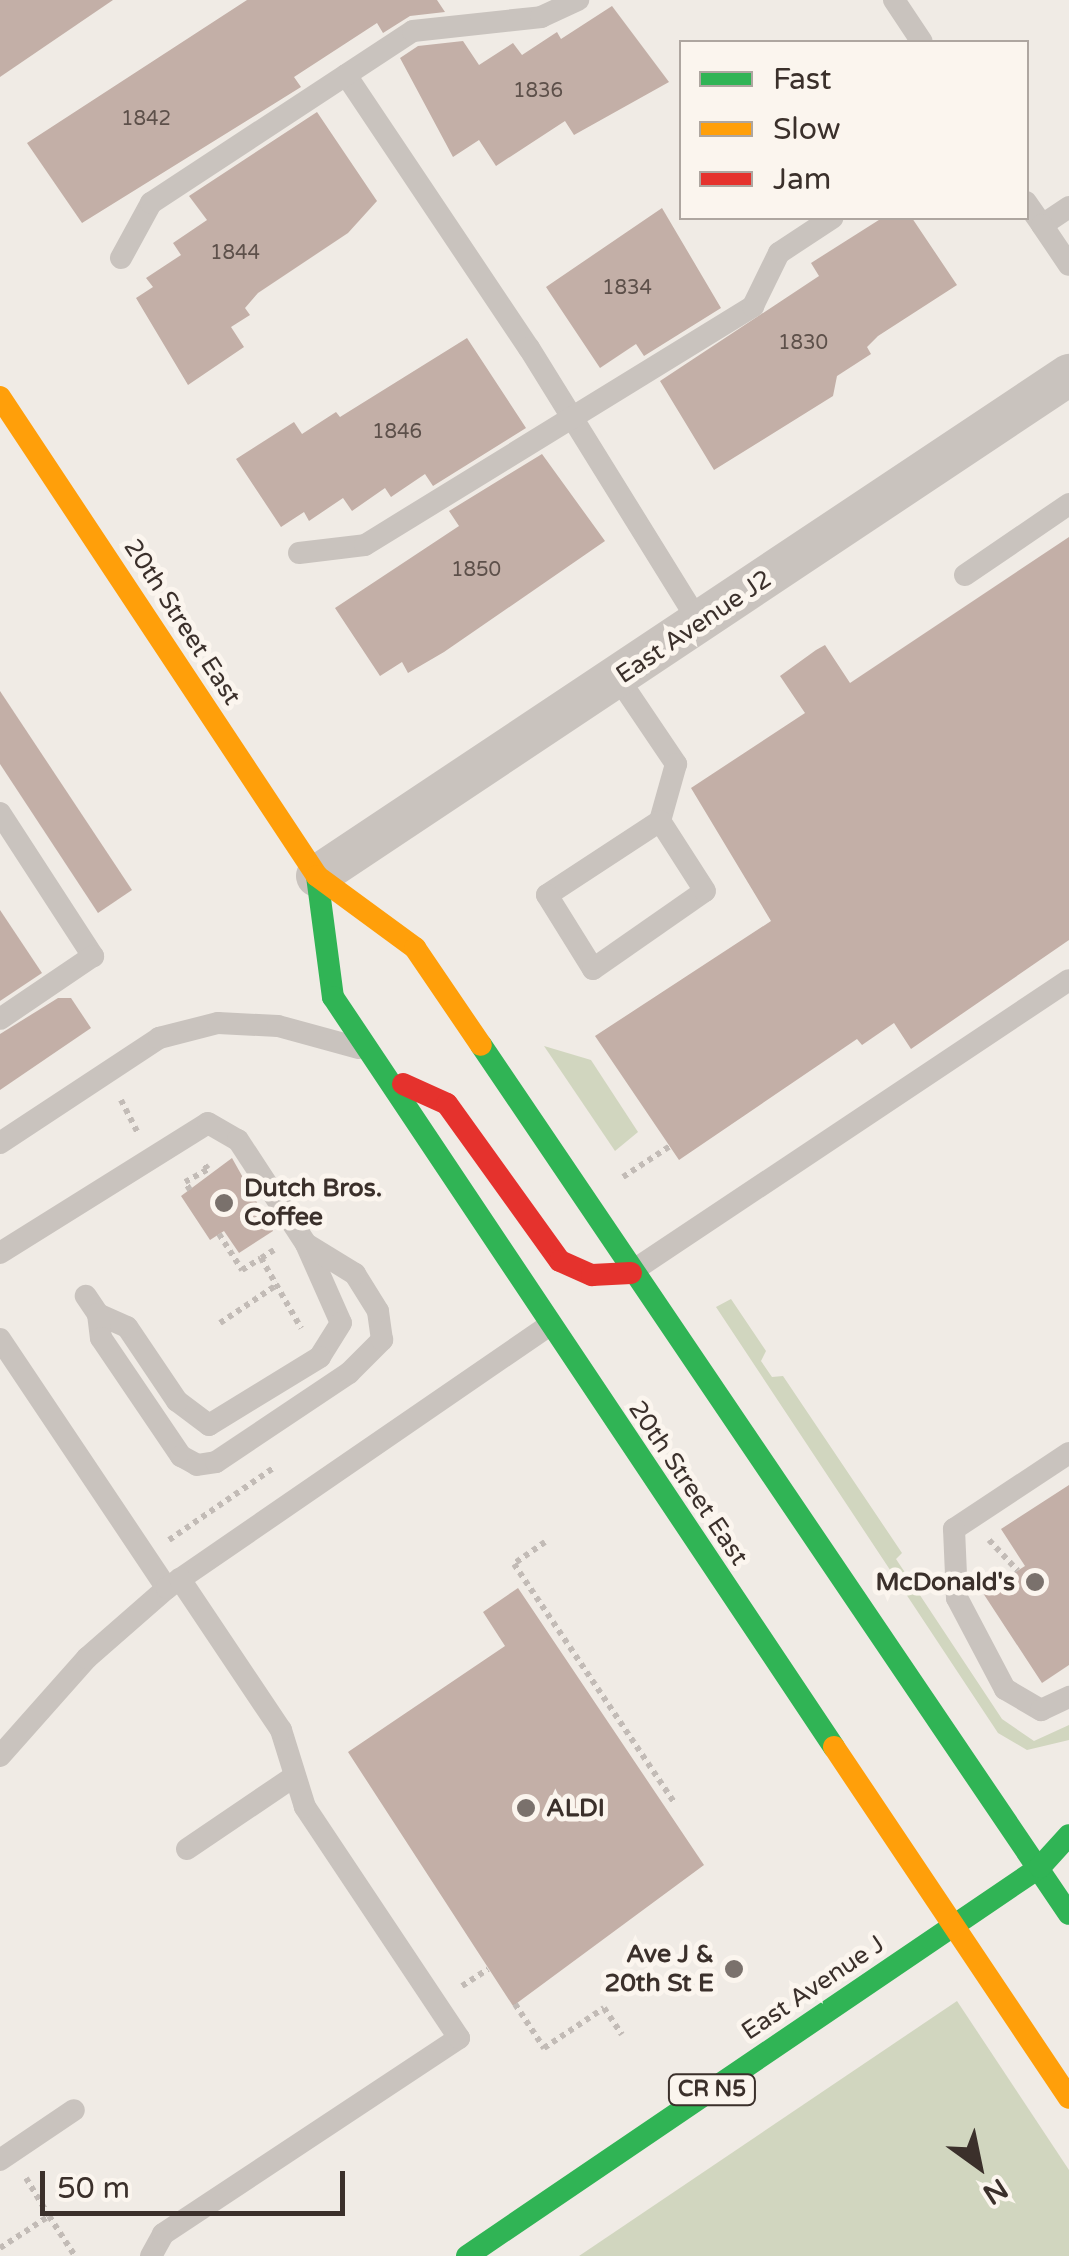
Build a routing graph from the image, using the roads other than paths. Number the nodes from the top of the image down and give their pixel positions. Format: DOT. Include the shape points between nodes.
graph roads {
  1 [pos="578,0"];
  2 [pos="894,0"];
  3 [pos="921,40"];
  4 [pos="346,74"];
  5 [pos="1029,206"];
  6 [pos="1069,208"];
  7 [pos="829,220"];
  8 [pos="1042,226"];
  9 [pos="121,258"];
  10 [pos="1069,265"];
  11 [pos="1069,375"];
  12 [pos="0,397"];
  13 [pos="570,419"];
  14 [pos="1069,504"];
  15 [pos="299,552"];
  16 [pos="965,575"];
  17 [pos="700,624"];
  18 [pos="618,678"];
  19 [pos="0,813"];
  20 [pos="660,822"];
  21 [pos="317,876"];
  22 [pos="1069,980"];
  23 [pos="0,1019"];
  24 [pos="367,1050"];
  25 [pos="388,1081"];
  26 [pos="8,1138"];
  27 [pos="306,1244"];
  28 [pos="0,1253"];
  29 [pos="631,1273"];
  30 [pos="548,1326"];
  31 [pos="0,1340"];
  32 [pos="1069,1454"];
  33 [pos="173,1583"];
  34 [pos="1069,1697"];
  35 [pos="0,1756"];
  36 [pos="295,1776"];
  37 [pos="1069,1835"];
  38 [pos="187,1849"];
  39 [pos="1069,1862"];
  40 [pos="1040,1867"];
  41 [pos="1069,1914"];
  42 [pos="956,1924"];
  43 [pos="1069,2098"];
  44 [pos="74,2110"];
  45 [pos="0,2160"];
  46 [pos="151,2256"];
  47 [pos="468,2256"];
  1 -- 4 [label="lane" via="541,17 413,32"];
  2 -- 3 [label="lane"];
  4 -- 9 [label="lane" via="151,203"];
  4 -- 13 [label="lane"];
  5 -- 8 [label="lane"];
  6 -- 8 [label="lane"];
  7 -- 13 [label="lane" via="780,252 753,306"];
  8 -- 10 [label="lane"];
  11 -- 17 [label="street, East Avenue J2"];
  12 -- 21 [label="main road, 20th Street East"];
  13 -- 15 [label="lane" via="364,546"];
  13 -- 17 [label="lane"];
  14 -- 16 [label="lane"];
  17 -- 18 [label="street, East Avenue J2"];
  18 -- 20 [label="lane" via="676,764"];
  18 -- 21 [label="street, East Avenue J2"];
  19 -- 23 [label="lane" via="93,956"];
  20 -- 20 [label="lane" via="547,895 593,968 705,891"];
  21 -- 24 [label="main road, 20th Street East" via="333,997"];
  21 -- 29 [label="main road, 20th Street East" via="415,948"];
  22 -- 29 [label="lane"];
  24 -- 25 [label="main road, 20th Street East"];
  24 -- 26 [label="lane" via="278,1026 218,1022 159,1038"];
  25 -- 29 [label="main road" via="448,1104 560,1261 592,1275"];
  25 -- 30 [label="main road, 20th Street East"];
  27 -- 27 [label="lane" via="338,1309 336,1340 210,1425 176,1401 127,1327 92,1305 101,1338 181,1456 197,1465 216,1462 348,1374 382,1340 378,1310 355,1274"];
  27 -- 28 [label="lane" via="238,1140 208,1123"];
  29 -- 40 [label="main road, 20th Street East"];
  30 -- 33 [label="lane"];
  30 -- 42 [label="main road, 20th Street East"];
  31 -- 33 [label="lane"];
  32 -- 34 [label="lane" via="954,1529 957,1598 998,1679 1022,1704 1040,1710"];
  33 -- 35 [label="lane" via="88,1658"];
  33 -- 36 [label="lane" via="280,1730"];
  36 -- 38 [label="lane"];
  36 -- 46 [label="lane" via="305,1807 459,2038 162,2234"];
  37 -- 40 [label="main road, East Avenue J / CR N5"];
  39 -- 40 [label="main road, East Avenue J / CR N5"];
  40 -- 41 [label="main road, 20th Street East"];
  40 -- 42 [label="main road, East Avenue J / CR N5"];
  42 -- 43 [label="main road, 20th Street East"];
  42 -- 47 [label="main road, East Avenue J / CR N5"];
  44 -- 45 [label="lane"];
}
